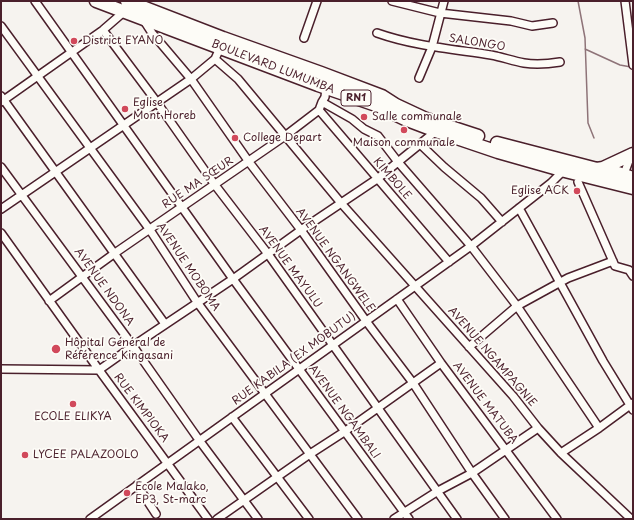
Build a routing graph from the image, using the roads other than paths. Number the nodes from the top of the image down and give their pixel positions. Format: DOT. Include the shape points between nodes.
graph roads {
  1 [pos="35,1"];
  2 [pos="96,1"];
  3 [pos="317,1"];
  4 [pos="392,1"];
  5 [pos="444,1"];
  6 [pos="625,1"];
  7 [pos="128,4"];
  8 [pos="440,13"];
  9 [pos="142,18"];
  10 [pos="554,23"];
  11 [pos="1,26"];
  12 [pos="103,30"];
  13 [pos="377,32"];
  14 [pos="304,38"];
  15 [pos="432,47"];
  16 [pos="220,48"];
  17 [pos="632,50"];
  18 [pos="71,53"];
  19 [pos="214,59"];
  20 [pos="560,62"];
  21 [pos="633,65"];
  22 [pos="321,73"];
  23 [pos="38,76"];
  24 [pos="191,78"];
  25 [pos="419,78"];
  26 [pos="322,87"];
  27 [pos="2,99"];
  28 [pos="156,101"];
  29 [pos="322,102"];
  30 [pos="319,110"];
  31 [pos="122,125"];
  32 [pos="437,127"];
  33 [pos="286,136"];
  34 [pos="420,144"];
  35 [pos="90,148"];
  36 [pos="632,153"];
  37 [pos="249,162"];
  38 [pos="398,162"];
  39 [pos="1,167"];
  40 [pos="603,168"];
  41 [pos="565,171"];
  42 [pos="55,172"];
  43 [pos="377,179"];
  44 [pos="625,179"];
  45 [pos="600,180"];
  46 [pos="578,182"];
  47 [pos="215,185"];
  48 [pos="633,188"];
  49 [pos="21,194"];
  50 [pos="342,203"];
  51 [pos="182,207"];
  52 [pos="519,208"];
  53 [pos="1,209"];
  54 [pos="502,222"];
  55 [pos="150,230"];
  56 [pos="301,230"];
  57 [pos="1,233"];
  58 [pos="472,246"];
  59 [pos="115,253"];
  60 [pos="268,254"];
  61 [pos="448,262"];
  62 [pos="615,265"];
  63 [pos="82,276"];
  64 [pos="633,276"];
  65 [pos="233,278"];
  66 [pos="560,282"];
  67 [pos="416,286"];
  68 [pos="397,299"];
  69 [pos="49,301"];
  70 [pos="197,302"];
  71 [pos="517,306"];
  72 [pos="366,321"];
  73 [pos="165,324"];
  74 [pos="332,345"];
  75 [pos="133,346"];
  76 [pos="470,347"];
  77 [pos="441,363"];
  78 [pos="1,369"];
  79 [pos="300,369"];
  80 [pos="99,370"];
  81 [pos="413,383"];
  82 [pos="265,393"];
  83 [pos="632,406"];
  84 [pos="378,408"];
  85 [pos="232,417"];
  86 [pos="538,428"];
  87 [pos="599,428"];
  88 [pos="344,432"];
  89 [pos="199,440"];
  90 [pos="507,450"];
  91 [pos="561,453"];
  92 [pos="310,454"];
  93 [pos="168,462"];
  94 [pos="472,473"];
  95 [pos="277,477"];
  96 [pos="137,485"];
  97 [pos="438,491"];
  98 [pos="244,500"];
  99 [pos="404,513"];
  100 [pos="156,514"];
  101 [pos="90,519"];
  102 [pos="208,519"];
  103 [pos="217,519"];
  104 [pos="258,519"];
  105 [pos="309,519"];
  106 [pos="358,519"];
  107 [pos="394,519"];
  108 [pos="409,519"];
  109 [pos="457,519"];
  110 [pos="505,519"];
  111 [pos="557,519"];
  112 [pos="631,519"];
  1 -- 18 [label="street, AVENUE NGAMBALI"];
  2 -- 7 [label="highway, BOULEVARD LUMUMBA / RN1"];
  3 -- 14 [label="street"];
  4 -- 8 [label="street"];
  5 -- 8 [label="street"];
  6 -- 17 [label="street"];
  7 -- 9 [label="highway, BOULEVARD LUMUMBA / RN1"];
  7 -- 12 [label="street"];
  7 -- 22 [label="highway, BOULEVARD LUMUMBA / RN1"];
  8 -- 10 [label="street" via="511,21 532,26"];
  8 -- 15 [label="street"];
  9 -- 16 [label="highway, BOULEVARD LUMUMBA / RN1"];
  9 -- 24 [label="street, AVENUE NGANGWELE"];
  11 -- 23 [label="street, AVENUE MOBOMA"];
  12 -- 18 [label="street"];
  12 -- 28 [label="street, AVENUE MAYULU"];
  13 -- 15 [label="street, SALONGO" via="391,38"];
  15 -- 20 [label="street, SALONGO" via="525,63"];
  15 -- 25 [label="street"];
  16 -- 19 [label="street"];
  16 -- 26 [label="highway, BOULEVARD LUMUMBA / RN1"];
  17 -- 21 [label="street"];
  18 -- 23 [label="street"];
  18 -- 31 [label="street, AVENUE NGAMBALI"];
  19 -- 24 [label="street"];
  19 -- 33 [label="street, AVENUE NGAMPAGNIE" via="238,79"];
  22 -- 26 [label="highway"];
  22 -- 32 [label="highway, BOULEVARD LUMUMBA / RN1" via="382,96"];
  23 -- 27 [label="street"];
  23 -- 35 [label="street, AVENUE MOBOMA"];
  24 -- 28 [label="street"];
  24 -- 37 [label="street, AVENUE NGANGWELE"];
  26 -- 29 [label="street" via="325,97"];
  26 -- 32 [label="highway, BOULEVARD LUMUMBA / RN1" via="376,105 407,120"];
  27 -- 42 [label="street"];
  28 -- 31 [label="street"];
  28 -- 47 [label="street, AVENUE MAYULU"];
  29 -- 30 [label="street"];
  29 -- 38 [label="street" via="378,136"];
  30 -- 33 [label="street, RUE MA SŒUR"];
  30 -- 43 [label="street, KIMBOLE"];
  31 -- 35 [label="street"];
  31 -- 51 [label="street, AVENUE NGAMBALI"];
  32 -- 34 [label="street"];
  32 -- 40 [label="highway, BOULEVARD LUMUMBA / RN1" via="597,169"];
  32 -- 41 [label="highway, BOULEVARD LUMUMBA / RN1" via="498,152"];
  33 -- 37 [label="street, RUE MA SŒUR"];
  33 -- 50 [label="street, AVENUE NGAMPAGNIE"];
  34 -- 38 [label="street"];
  34 -- 54 [label="street" via="481,198"];
  35 -- 42 [label="street"];
  35 -- 55 [label="street, AVENUE MOBOMA"];
  36 -- 40 [label="highway"];
  36 -- 44 [label="street"];
  37 -- 47 [label="street, RUE MA SŒUR"];
  37 -- 56 [label="street, AVENUE NGANGWELE"];
  38 -- 43 [label="street"];
  38 -- 58 [label="street"];
  39 -- 49 [label="street, AVENUE NDONA"];
  40 -- 44 [label="highway, BOULEVARD LUMUMBA / RN1"];
  40 -- 45 [label="highway"];
  41 -- 45 [label="highway, BOULEVARD LUMUMBA / RN1"];
  41 -- 52 [label="street, RUE KABILA (EX MOBUTU)"];
  42 -- 49 [label="street"];
  42 -- 59 [label="street"];
  43 -- 50 [label="street"];
  43 -- 61 [label="street, KIMBOLE"];
  44 -- 45 [label="highway, BOULEVARD LUMUMBA / RN1"];
  44 -- 48 [label="highway, BOULEVARD LUMUMBA / RN1"];
  46 -- 62 [label="street"];
  47 -- 51 [label="street, RUE MA SŒUR"];
  47 -- 60 [label="street, AVENUE MAYULU"];
  49 -- 53 [label="street"];
  49 -- 63 [label="street, AVENUE NDONA"];
  50 -- 56 [label="street"];
  50 -- 67 [label="street, AVENUE NGAMPAGNIE"];
  51 -- 55 [label="street, RUE MA SŒUR"];
  51 -- 65 [label="street, AVENUE NGAMBALI"];
  52 -- 54 [label="street, RUE KABILA (EX MOBUTU)"];
  52 -- 66 [label="street"];
  54 -- 58 [label="street, RUE KABILA (EX MOBUTU)"];
  55 -- 59 [label="street, RUE MA SŒUR"];
  55 -- 70 [label="street, AVENUE MOBOMA"];
  56 -- 60 [label="street"];
  56 -- 72 [label="street, AVENUE NGANGWELE"];
  57 -- 69 [label="street, RUE KIMPIOKA"];
  58 -- 61 [label="street, RUE KABILA (EX MOBUTU)"];
  58 -- 71 [label="street"];
  59 -- 63 [label="street, RUE MA SŒUR"];
  59 -- 73 [label="street"];
  60 -- 65 [label="street"];
  60 -- 74 [label="street, AVENUE MAYULU"];
  61 -- 67 [label="street, RUE KABILA (EX MOBUTU)"];
  62 -- 64 [label="street" via="629,270"];
  62 -- 66 [label="street"];
  63 -- 69 [label="street, RUE MA SŒUR"];
  63 -- 75 [label="street, AVENUE NDONA"];
  65 -- 70 [label="street"];
  65 -- 79 [label="street, AVENUE NGAMBALI"];
  66 -- 71 [label="street"];
  66 -- 83 [label="street" via="603,361"];
  67 -- 68 [label="street, RUE KABILA (EX MOBUTU)"];
  67 -- 76 [label="street, AVENUE NGAMPAGNIE"];
  68 -- 72 [label="street, RUE KABILA (EX MOBUTU)"];
  68 -- 77 [label="street, AVENUE MATUBA"];
  69 -- 80 [label="street, RUE KIMPIOKA"];
  70 -- 73 [label="street"];
  70 -- 82 [label="street, AVENUE MOBOMA"];
  71 -- 76 [label="street"];
  71 -- 87 [label="street"];
  72 -- 74 [label="street, RUE KABILA (EX MOBUTU)"];
  72 -- 81 [label="street, AVENUE NGANGWELE"];
  73 -- 75 [label="street"];
  74 -- 79 [label="street, RUE KABILA (EX MOBUTU)"];
  74 -- 84 [label="street, AVENUE MAYULU"];
  75 -- 80 [label="street"];
  75 -- 89 [label="street, AVENUE NDONA"];
  76 -- 86 [label="street, AVENUE NGAMPAGNIE"];
  77 -- 81 [label="street"];
  77 -- 90 [label="street, AVENUE MATUBA"];
  78 -- 80 [label="street"];
  79 -- 82 [label="street, RUE KABILA (EX MOBUTU)"];
  79 -- 88 [label="street, AVENUE NGAMBALI"];
  80 -- 93 [label="street, RUE KIMPIOKA"];
  81 -- 84 [label="street"];
  81 -- 94 [label="street, AVENUE NGANGWELE"];
  82 -- 85 [label="street, RUE KABILA (EX MOBUTU)"];
  82 -- 92 [label="street, AVENUE MOBOMA"];
  83 -- 87 [label="street"];
  84 -- 88 [label="street"];
  84 -- 97 [label="street, AVENUE MAYULU"];
  85 -- 89 [label="street, RUE KABILA (EX MOBUTU)"];
  85 -- 95 [label="street"];
  86 -- 90 [label="street"];
  86 -- 91 [label="street, AVENUE NGAMPAGNIE"];
  87 -- 91 [label="street"];
  88 -- 92 [label="street"];
  88 -- 99 [label="street, AVENUE NGAMBALI"];
  89 -- 93 [label="street, RUE KABILA (EX MOBUTU)"];
  89 -- 98 [label="street, AVENUE NDONA"];
  90 -- 94 [label="street"];
  90 -- 111 [label="street, AVENUE MATUBA"];
  91 -- 112 [label="street, AVENUE NGAMPAGNIE"];
  92 -- 95 [label="street"];
  92 -- 106 [label="street, AVENUE MOBOMA"];
  93 -- 96 [label="street, RUE KABILA (EX MOBUTU)"];
  93 -- 102 [label="street, RUE KIMPIOKA"];
  94 -- 97 [label="street"];
  94 -- 110 [label="street, AVENUE NGANGWELE"];
  95 -- 98 [label="street"];
  95 -- 105 [label="street"];
  96 -- 100 [label="street"];
  96 -- 101 [label="street, RUE KABILA (EX MOBUTU)"];
  97 -- 99 [label="street"];
  97 -- 109 [label="street, AVENUE MAYULU"];
  98 -- 103 [label="street"];
  98 -- 104 [label="street, AVENUE NDONA"];
  99 -- 107 [label="street"];
  99 -- 108 [label="street, AVENUE NGAMBALI"];
}
